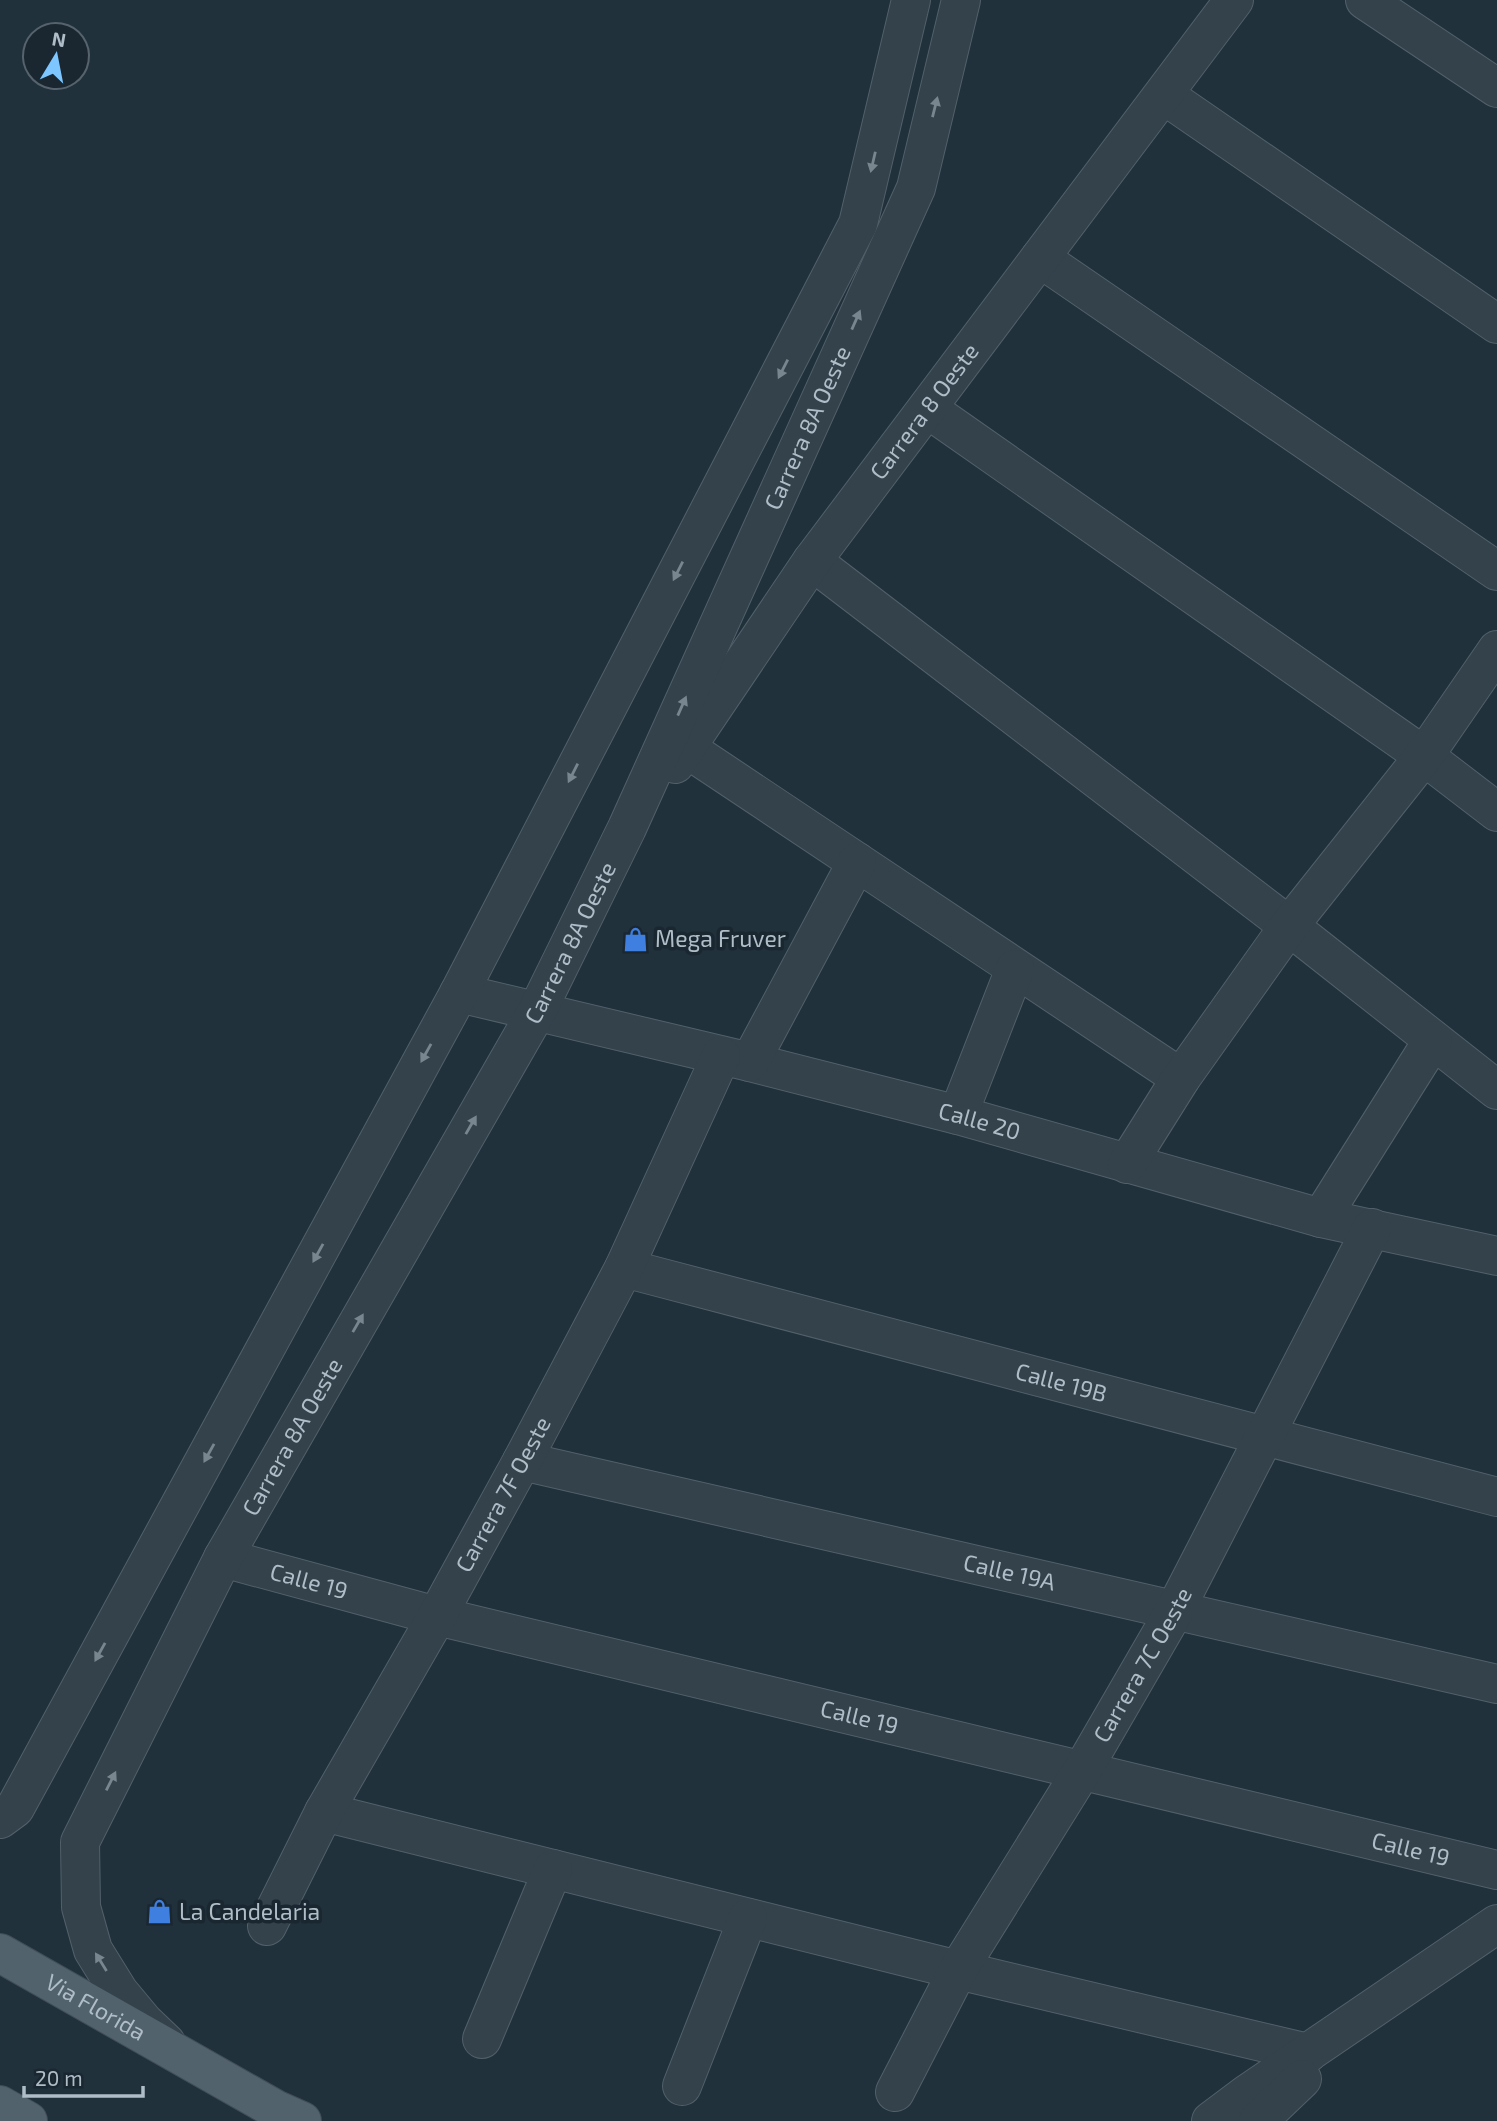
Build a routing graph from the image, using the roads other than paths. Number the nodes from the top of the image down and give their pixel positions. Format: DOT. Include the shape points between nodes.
graph roads {
  1 [pos="911,0"];
  2 [pos="961,0"];
  3 [pos="1234,0"];
  4 [pos="1365,0"];
  5 [pos="1497,88"];
  6 [pos="1164,96"];
  7 [pos="1040,258"];
  8 [pos="1497,324"];
  9 [pos="928,409"];
  10 [pos="812,561"];
  11 [pos="1497,571"];
  12 [pos="1497,650"];
  13 [pos="686,748"];
  14 [pos="1424,756"];
  15 [pos="1497,812"];
  16 [pos="626,828"];
  17 [pos="857,862"];
  18 [pos="1289,926"];
  19 [pos="1015,969"];
  20 [pos="459,993"];
  21 [pos="537,1011"];
  22 [pos="1433,1040"];
  23 [pos="735,1059"];
  24 [pos="1181,1078"];
  25 [pos="1497,1090"];
  26 [pos="958,1115"];
  27 [pos="1127,1164"];
  28 [pos="1321,1218"];
  29 [pos="1372,1228"];
  30 [pos="1497,1256"];
  31 [pos="624,1268"];
  32 [pos="1265,1436"];
  33 [pos="522,1461"];
  34 [pos="1497,1497"];
  35 [pos="223,1558"];
  36 [pos="1175,1610"];
  37 [pos="437,1616"];
  38 [pos="1497,1684"];
  39 [pos="1083,1769"];
  40 [pos="324,1812"];
  41 [pos="8,1814"];
  42 [pos="553,1869"];
  43 [pos="1497,1870"];
  44 [pos="748,1918"];
  45 [pos="1497,1924"];
  46 [pos="267,1926"];
  47 [pos="0,1953"];
  48 [pos="958,1970"];
  49 [pos="1390,1996"];
  50 [pos="482,2039"];
  51 [pos="175,2052"];
  52 [pos="1308,2053"];
  53 [pos="682,2086"];
  54 [pos="895,2092"];
  55 [pos="0,2105"];
  56 [pos="28,2121"];
  57 [pos="302,2121"];
  58 [pos="1211,2121"];
  59 [pos="1258,2121"];
  1 -- 20 [label="street, Carrera 8A Oeste, one-way" via="858,224"];
  16 -- 2 [label="street, Carrera 8A Oeste, one-way" via="916,188"];
  3 -- 6 [label="street, Carrera 8 Oeste"];
  4 -- 5 [label="street"];
  6 -- 7 [label="street, Carrera 8 Oeste"];
  6 -- 8 [label="street"];
  7 -- 9 [label="street, Carrera 8 Oeste"];
  7 -- 11 [label="street"];
  9 -- 10 [label="street, Carrera 8 Oeste"];
  9 -- 14 [label="street"];
  10 -- 13 [label="street, Carrera 8 Oeste"];
  10 -- 18 [label="street"];
  12 -- 14 [label="street"];
  13 -- 16 [label="street, Carrera 8 Oeste"];
  13 -- 17 [label="street"];
  14 -- 15 [label="street"];
  14 -- 18 [label="street"];
  16 -- 21 [label="street, Carrera 8A Oeste"];
  17 -- 19 [label="street"];
  17 -- 23 [label="street, Carrera 7F Oeste"];
  18 -- 22 [label="street"];
  18 -- 24 [label="street"];
  19 -- 24 [label="street"];
  19 -- 26 [label="street"];
  20 -- 21 [label="street, Calle 20"];
  20 -- 41 [label="street, Carrera 8A Oeste, one-way"];
  21 -- 23 [label="street, Calle 20"];
  35 -- 21 [label="street, Carrera 8A Oeste, one-way"];
  22 -- 25 [label="street"];
  22 -- 28 [label="street"];
  23 -- 26 [label="street, Calle 20"];
  23 -- 31 [label="street, Carrera 7F Oeste"];
  24 -- 27 [label="street"];
  26 -- 27 [label="street, Calle 20"];
  27 -- 28 [label="street, Calle 20"];
  28 -- 29 [label="street, Calle 20"];
  29 -- 30 [label="street, Calle 20"];
  29 -- 32 [label="street, Carrera 7C Oeste"];
  31 -- 32 [label="street, Calle 19B"];
  31 -- 33 [label="street, Carrera 7F Oeste"];
  32 -- 34 [label="street, Calle 19B"];
  32 -- 36 [label="street, Carrera 7C Oeste"];
  33 -- 36 [label="street, Calle 19A"];
  33 -- 37 [label="street, Carrera 7F Oeste"];
  35 -- 37 [label="street, Calle 19"];
  51 -- 35 [label="street, Carrera 8A Oeste, one-way" via="119,1992 93,1950 81,1907 80,1842"];
  36 -- 38 [label="street, Calle 19A"];
  36 -- 39 [label="street, Carrera 7C Oeste"];
  37 -- 39 [label="street, Calle 19"];
  37 -- 40 [label="street, Carrera 7F Oeste"];
  39 -- 43 [label="street, Calle 19"];
  39 -- 48 [label="street, Carrera 7C Oeste"];
  40 -- 42 [label="street"];
  40 -- 46 [label="street, Carrera 7F Oeste"];
  42 -- 44 [label="street"];
  42 -- 50 [label="street"];
  44 -- 48 [label="street"];
  44 -- 53 [label="street"];
  45 -- 49 [label="street"];
  47 -- 51 [label="main road, Via Florida"];
  48 -- 52 [label="street"];
  48 -- 54 [label="street, Carrera 7C Oeste"];
  49 -- 52 [label="street"];
  49 -- 59 [label="street"];
  51 -- 57 [label="main road, Via Florida"];
  52 -- 58 [label="street"];
  55 -- 56 [label="main road"];
}
